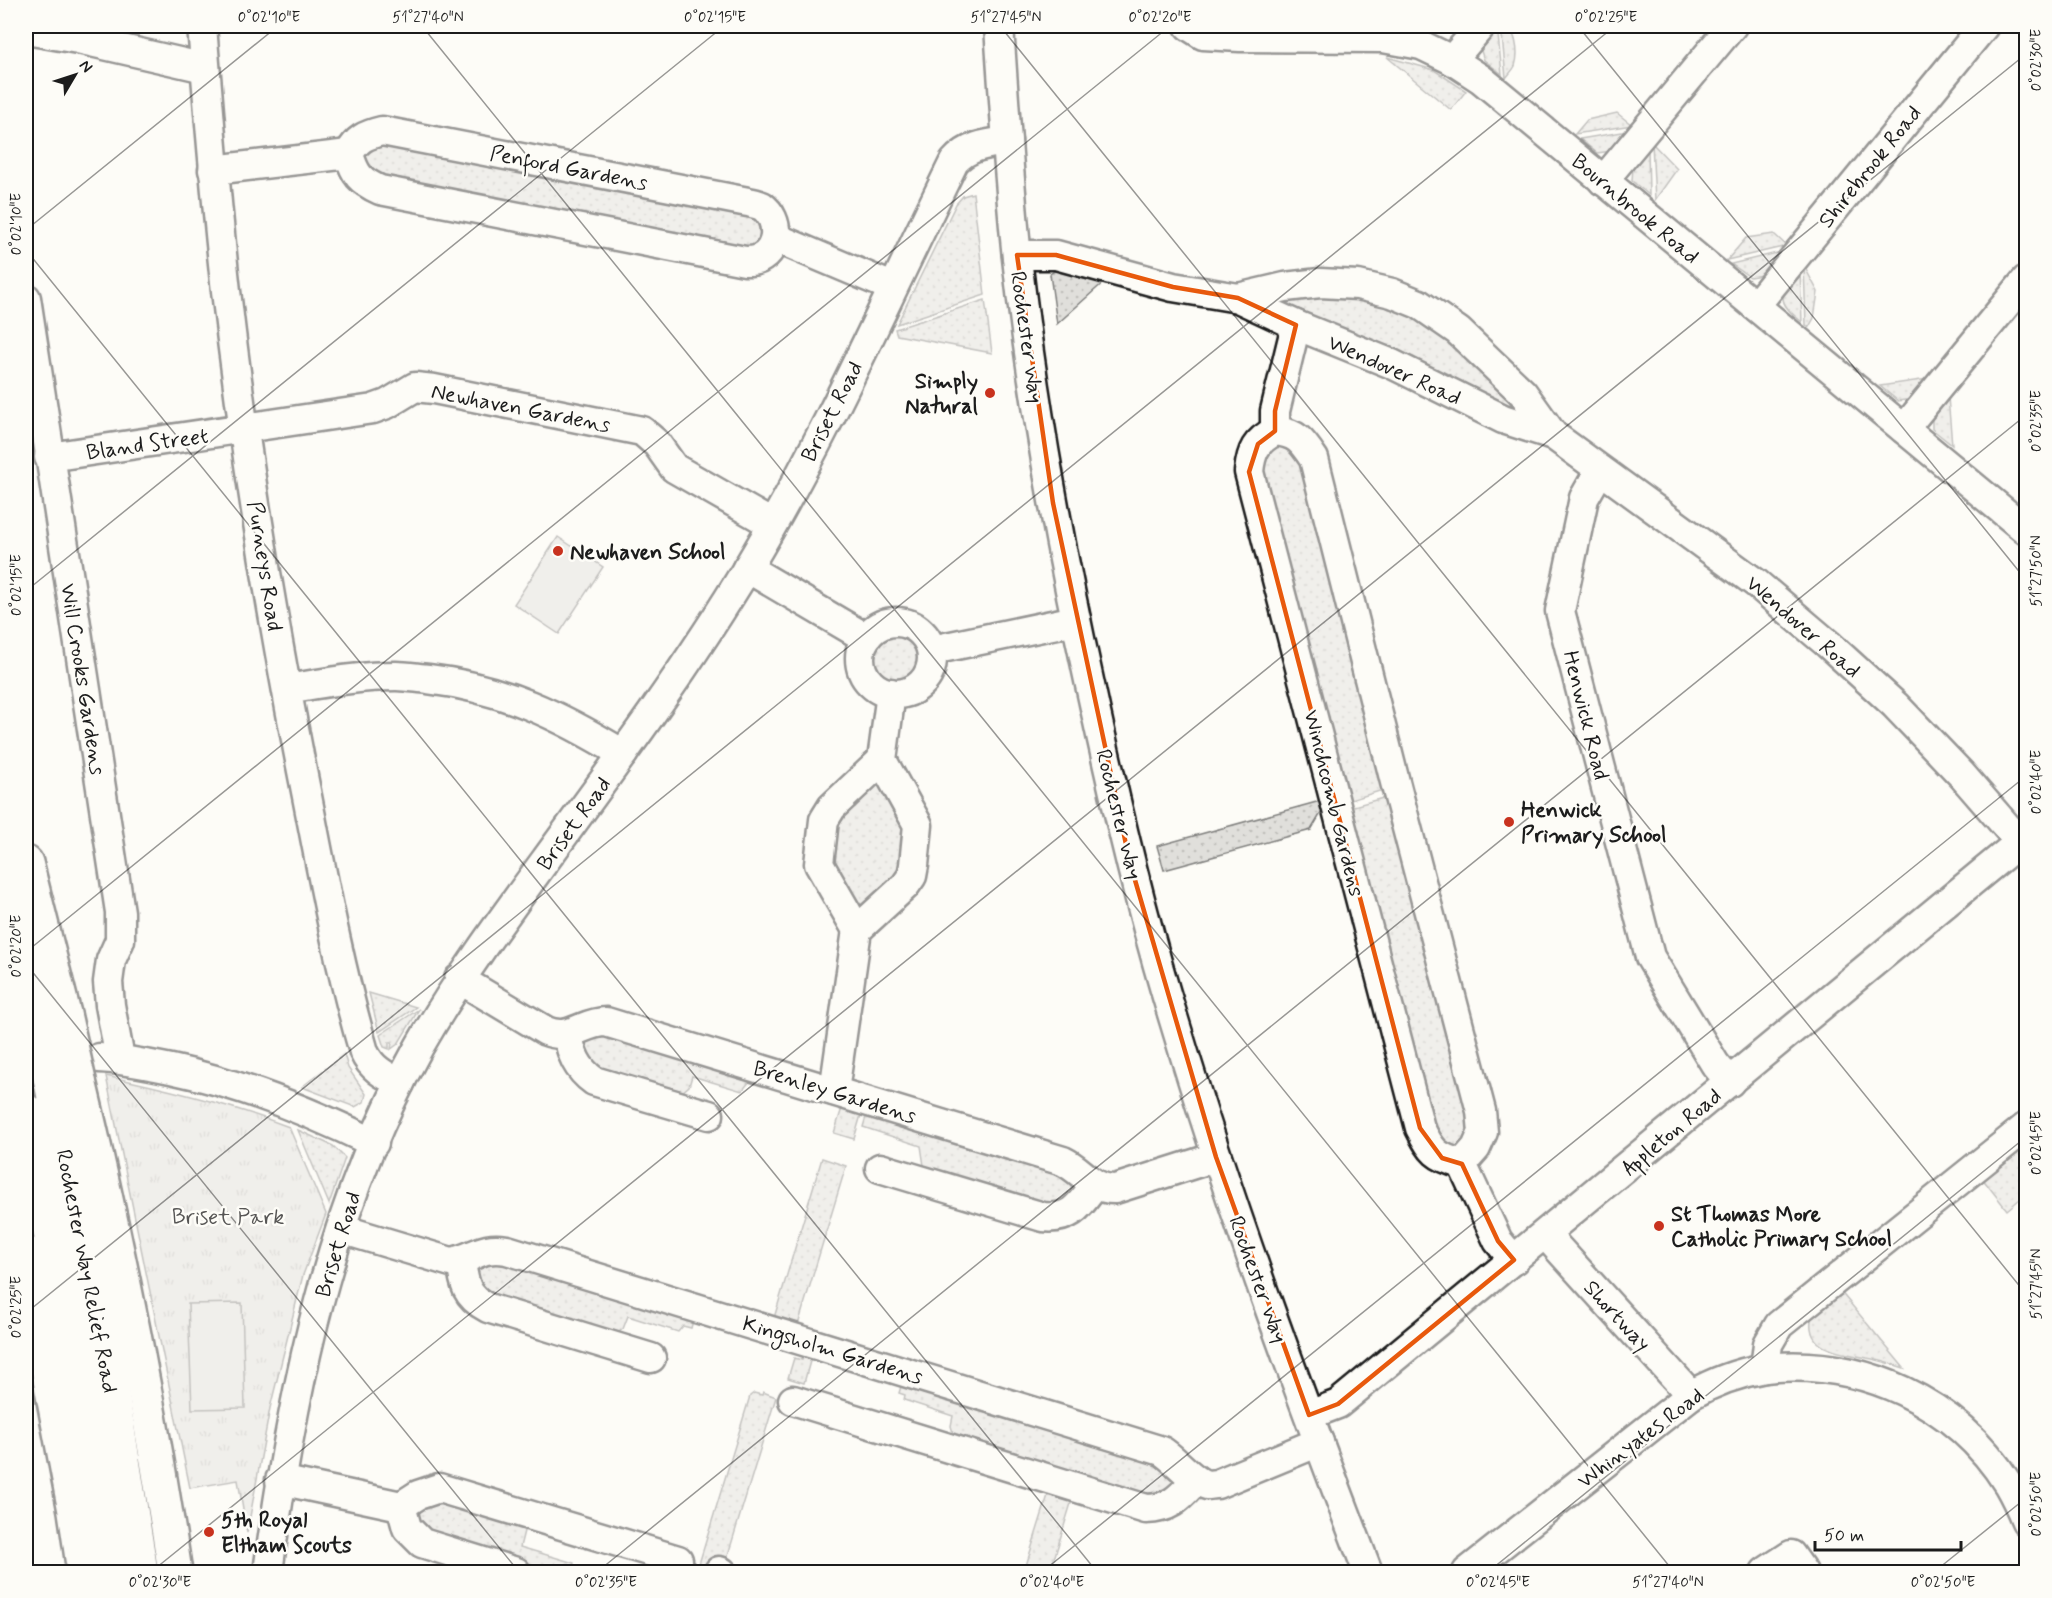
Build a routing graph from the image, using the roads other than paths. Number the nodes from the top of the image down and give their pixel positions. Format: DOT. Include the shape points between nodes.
graph roads {
  1 [pos="202,26"];
  2 [pos="999,26"];
  3 [pos="1189,26"];
  4 [pos="1480,26"];
  5 [pos="1732,26"];
  6 [pos="1984,26"];
  7 [pos="26,30"];
  8 [pos="1452,60"];
  9 [pos="205,68"];
  10 [pos="1006,141"];
  11 [pos="349,154"];
  12 [pos="213,170"];
  13 [pos="1603,181"];
  14 [pos="776,238"];
  15 [pos="1017,255"];
  16 [pos="2026,280"];
  17 [pos="892,287"];
  18 [pos="26,298"];
  19 [pos="1238,298"];
  20 [pos="1755,306"];
  21 [pos="1296,326"];
  22 [pos="244,429"];
  23 [pos="1904,429"];
  24 [pos="1275,431"];
  25 [pos="1553,435"];
  26 [pos="49,458"];
  27 [pos="1600,470"];
  28 [pos="772,524"];
  29 [pos="2026,530"];
  30 [pos="747,568"];
  31 [pos="1076,620"];
  32 [pos="866,638"];
  33 [pos="932,650"];
  34 [pos="286,689"];
  35 [pos="891,693"];
  36 [pos="622,754"];
  37 [pos="882,760"];
  38 [pos="2025,843"];
  39 [pos="26,863"];
  40 [pos="857,930"];
  41 [pos="26,971"];
  42 [pos="459,979"];
  43 [pos="49,1014"];
  44 [pos="568,1034"];
  45 [pos="87,1070"];
  46 [pos="1730,1082"];
  47 [pos="400,1083"];
  48 [pos="834,1091"];
  49 [pos="26,1111"];
  50 [pos="709,1115"];
  51 [pos="2026,1127"];
  52 [pos="374,1143"];
  53 [pos="1216,1156"];
  54 [pos="1462,1164"];
  55 [pos="880,1168"];
  56 [pos="1095,1185"];
  57 [pos="341,1229"];
  58 [pos="1545,1234"];
  59 [pos="26,1253"];
  60 [pos="1514,1260"];
  61 [pos="461,1261"];
  62 [pos="651,1358"];
  63 [pos="1765,1368"];
  64 [pos="1691,1395"];
  65 [pos="793,1400"];
  66 [pos="1309,1415"];
  67 [pos="1319,1442"];
  68 [pos="280,1480"];
  69 [pos="1196,1480"];
  70 [pos="401,1506"];
  71 [pos="2026,1521"];
  72 [pos="120,1532"];
  73 [pos="678,1560"];
  74 [pos="84,1572"];
  75 [pos="111,1572"];
  76 [pos="141,1572"];
  77 [pos="175,1572"];
  78 [pos="268,1572"];
  79 [pos="516,1572"];
  80 [pos="1368,1572"];
  81 [pos="1467,1572"];
  82 [pos="1765,1572"];
  83 [pos="1803,1572"];
  1 -- 9 [label="street, Purneys Road"];
  2 -- 10 [label="street, Rochester Way"];
  3 -- 8 [label="street, Bournbrook Road" via="1203,35 1383,38 1421,45"];
  4 -- 8 [label="street"];
  5 -- 13 [label="street"];
  6 -- 20 [label="street, Shirebrook Road"];
  7 -- 9 [label="street"];
  8 -- 13 [label="street, Bournbrook Road"];
  9 -- 12 [label="street, Purneys Road"];
  10 -- 15 [label="street, Rochester Way"];
  10 -- 17 [label="street, Briset Road" via="971,148 954,162"];
  11 -- 12 [label="street"];
  11 -- 14 [label="street" via="354,170 365,183 380,189 582,231 745,261 759,259"];
  11 -- 14 [label="street, Penford Gardens" via="366,134 382,131 737,200 761,206 773,219"];
  12 -- 22 [label="street, Purneys Road"];
  13 -- 20 [label="street, Bournbrook Road"];
  14 -- 17 [label="street"];
  15 -- 19 [label="street, Wendover Road" via="1056,255 1173,286"];
  15 -- 31 [label="street, Rochester Way" via="1038,411"];
  16 -- 23 [label="street"];
  17 -- 28 [label="street, Briset Road"];
  18 -- 26 [label="street, Will Crooks Gardens"];
  19 -- 21 [label="street, Wendover Road"];
  19 -- 25 [label="street, Wendover Road" via="1320,283 1358,285 1419,304 1458,331 1523,393"];
  20 -- 23 [label="street, Bournbrook Road"];
  21 -- 24 [label="street" via="1275,411"];
  21 -- 25 [label="street, Wendover Road" via="1392,364 1503,419"];
  22 -- 26 [label="street, Bland Street"];
  22 -- 28 [label="street, Newhaven Gardens" via="373,409 415,387 434,389 642,431 674,468"];
  22 -- 34 [label="street, Purneys Road"];
  23 -- 29 [label="street, Bournbrook Road"];
  24 -- 54 [label="street" via="1289,432 1302,441 1314,459 1468,1058 1483,1132"];
  24 -- 54 [label="street, Winchcomb Gardens" via="1264,437 1251,455 1249,472 1420,1128 1428,1145 1442,1158"];
  25 -- 27 [label="street, Wendover Road"];
  26 -- 45 [label="street, Will Crooks Gardens" via="120,912 120,940 111,960 108,982 110,1005"];
  27 -- 38 [label="street, Wendover Road" via="1747,576 1828,644 1903,714"];
  27 -- 46 [label="street, Henwick Road" via="1584,498 1560,611 1650,957"];
  28 -- 30 [label="street, Briset Road"];
  30 -- 32 [label="street"];
  30 -- 36 [label="street, Briset Road"];
  31 -- 33 [label="street"];
  31 -- 53 [label="street, Rochester Way" via="1130,863"];
  32 -- 33 [label="street" via="884,624 902,622 919,629"];
  32 -- 35 [label="street" via="861,649 864,673 880,690"];
  33 -- 35 [label="street" via="929,672 923,682 903,693"];
  34 -- 36 [label="street" via="397,676 452,682 498,693 539,709"];
  34 -- 47 [label="street, Purneys Road" via="332,920 364,1052 375,1069"];
  35 -- 37 [label="street"];
  36 -- 42 [label="street, Briset Road"];
  37 -- 40 [label="street" via="918,825 914,865 905,886"];
  37 -- 40 [label="street" via="827,813 823,832 819,864"];
  38 -- 46 [label="street, Appleton Road"];
  39 -- 43 [label="highway"];
  40 -- 48 [label="street"];
  41 -- 43 [label="highway"];
  42 -- 44 [label="street" via="546,1031"];
  42 -- 47 [label="street, Briset Road"];
  43 -- 45 [label="highway, bridge"];
  44 -- 48 [label="street, Brenley Gardens" via="596,1022 606,1022"];
  44 -- 50 [label="street" via="574,1060 594,1081"];
  45 -- 52 [label="street" via="190,1073 291,1105"];
  45 -- 72 [label="highway, Rochester Way Relief Road"];
  45 -- 77 [label="highway"];
  46 -- 58 [label="street, Appleton Road"];
  47 -- 52 [label="street, Briset Road"];
  48 -- 56 [label="street, Brenley Gardens" via="1063,1161"];
  49 -- 72 [label="highway, Rochester Way Relief Road" via="77,1368"];
  51 -- 63 [label="street" via="1779,1325 1768,1344"];
  52 -- 57 [label="street, Briset Road" via="353,1188"];
  53 -- 56 [label="street" via="1115,1189"];
  53 -- 66 [label="street, Rochester Way"];
  54 -- 60 [label="street" via="1498,1240"];
  55 -- 56 [label="street" via="1043,1217 1069,1214"];
  57 -- 61 [label="street" via="439,1260"];
  57 -- 68 [label="street, Briset Road" via="314,1320"];
  58 -- 60 [label="street, Appleton Road"];
  58 -- 64 [label="street, Shortway"];
  59 -- 74 [label="highway"];
  60 -- 66 [label="street, Appleton Road" via="1338,1404"];
  61 -- 62 [label="street" via="467,1291 476,1302"];
  61 -- 69 [label="street, Kingsholm Gardens" via="494,1248 518,1254 1162,1450"];
  63 -- 64 [label="street, Whinyates Road" via="1713,1382"];
  63 -- 71 [label="street, Whinyates Road" via="1804,1366 1834,1370 1881,1380 1921,1399 1957,1426 1989,1459 2009,1485"];
  64 -- 81 [label="street, Whinyates Road"];
  65 -- 69 [label="street" via="1146,1509 1163,1508 1177,1500"];
  66 -- 67 [label="street, Rochester Way"];
  67 -- 69 [label="street" via="1217,1484 1206,1485"];
  67 -- 80 [label="street, Rochester Way"];
  68 -- 70 [label="street"];
  68 -- 78 [label="street, Briset Road"];
  70 -- 73 [label="street" via="440,1488"];
  70 -- 79 [label="street" via="407,1528 422,1543"];
  72 -- 75 [label="highway, Rochester Way Relief Road"];
  72 -- 76 [label="highway, Rochester Way Relief Road"];
  82 -- 83 [label="street" via="1791,1555"];
}
